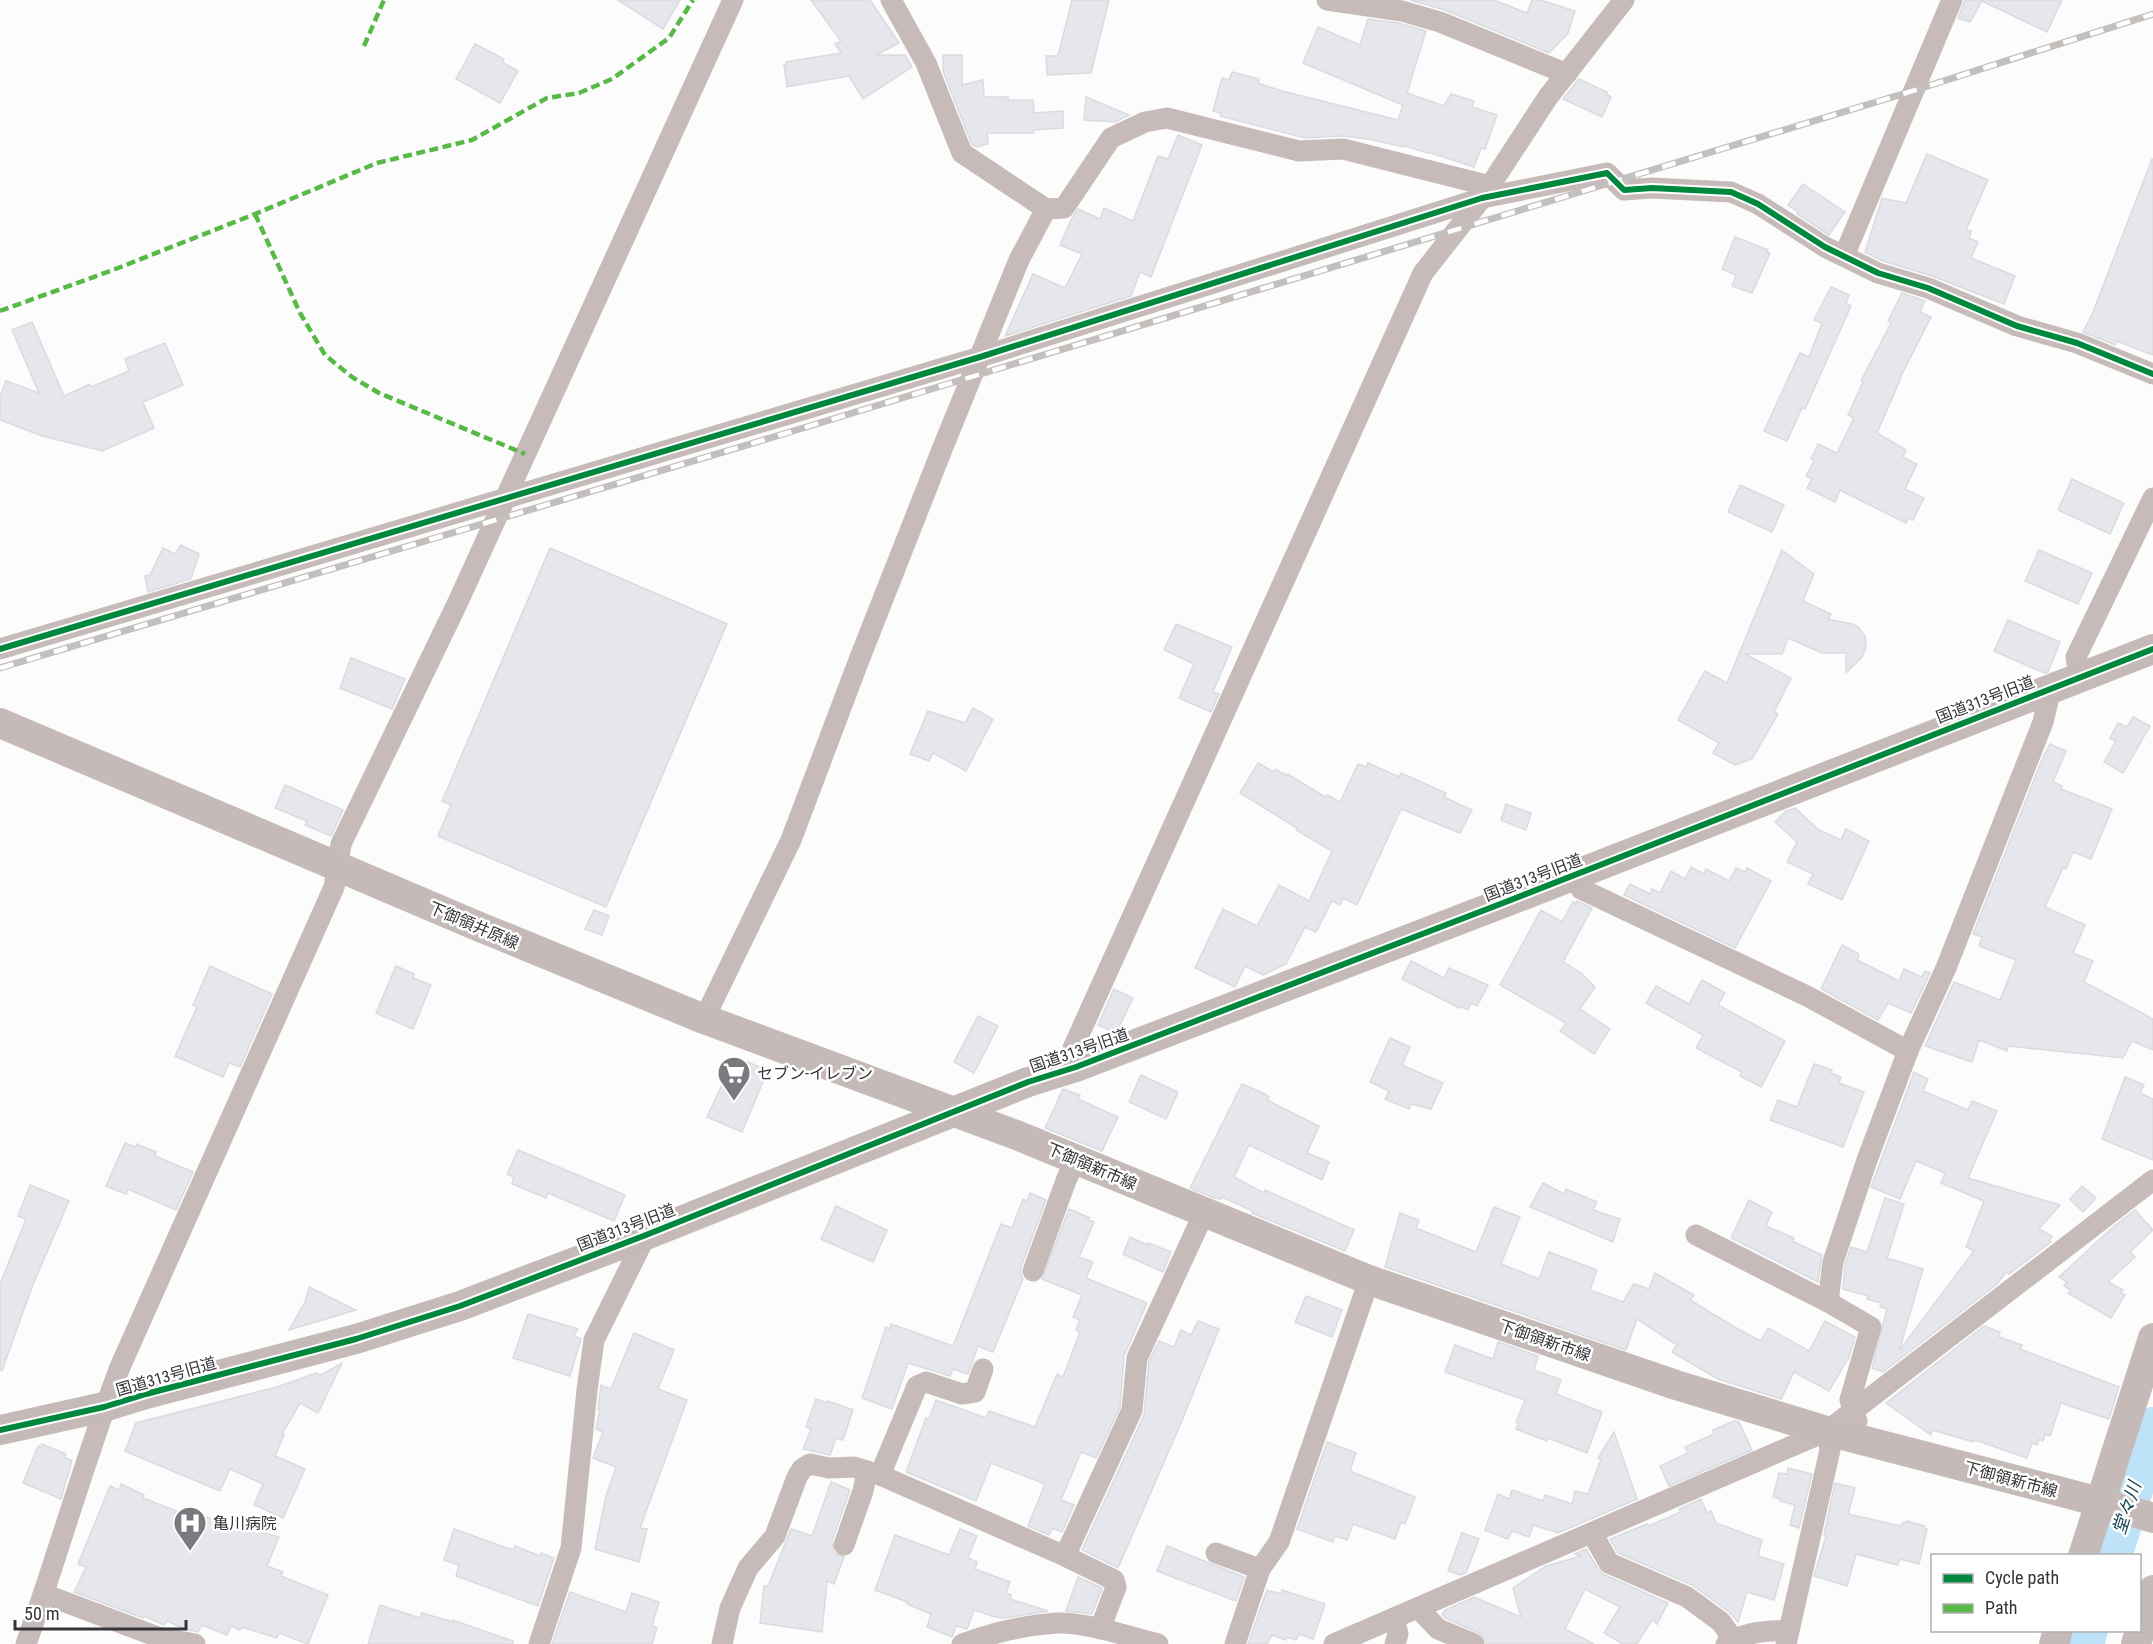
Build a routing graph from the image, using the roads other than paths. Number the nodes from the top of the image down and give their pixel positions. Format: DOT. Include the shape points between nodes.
graph roads {
  1 [pos="733,0"];
  2 [pos="891,0"];
  3 [pos="1327,0"];
  4 [pos="1624,0"];
  5 [pos="1952,0"];
  6 [pos="1567,74"];
  7 [pos="1486,192"];
  8 [pos="1046,209"];
  9 [pos="1844,256"];
  10 [pos="980,357"];
  11 [pos="2153,374"];
  12 [pos="506,496"];
  13 [pos="2153,498"];
  14 [pos="0,649"];
  15 [pos="2153,649"];
  16 [pos="2079,677"];
  17 [pos="2051,688"];
  18 [pos="0,723"];
  19 [pos="337,867"];
  20 [pos="1574,875"];
  21 [pos="704,1019"];
  22 [pos="1908,1051"];
  23 [pos="1076,1067"];
  24 [pos="955,1111"];
  25 [pos="1076,1160"];
  26 [pos="2153,1180"];
  27 [pos="1204,1213"];
  28 [pos="646,1235"];
  29 [pos="1696,1236"];
  30 [pos="1033,1271"];
  31 [pos="1369,1280"];
  32 [pos="1828,1302"];
  33 [pos="2153,1338"];
  34 [pos="983,1369"];
  35 [pos="104,1407"];
  36 [pos="1853,1411"];
  37 [pos="0,1430"];
  38 [pos="1827,1431"];
  39 [pos="1863,1440"];
  40 [pos="873,1473"];
  41 [pos="2126,1510"];
  42 [pos="1592,1533"];
  43 [pos="844,1545"];
  44 [pos="1216,1553"];
  45 [pos="2085,1554"];
  46 [pos="1065,1556"];
  47 [pos="1260,1569"];
  48 [pos="2153,1590"];
  49 [pos="44,1594"];
  50 [pos="1418,1608"];
  51 [pos="1394,1618"];
  52 [pos="2141,1628"];
  53 [pos="1100,1629"];
  54 [pos="1787,1637"];
  55 [pos="973,1642"];
  56 [pos="1729,1642"];
  57 [pos="26,1644"];
  58 [pos="195,1644"];
  59 [pos="539,1644"];
  60 [pos="722,1644"];
  61 [pos="1158,1644"];
  62 [pos="1235,1644"];
  63 [pos="1334,1644"];
  64 [pos="1395,1644"];
  65 [pos="1474,1644"];
  1 -- 12 [label="street"];
  2 -- 8 [label="street" via="926,63 962,153"];
  3 -- 6 [label="street" via="1402,11 1440,22"];
  4 -- 6 [label="street"];
  5 -- 9 [label="street"];
  6 -- 7 [label="street"];
  7 -- 8 [label="street" via="1342,149 1299,151 1167,118 1145,122 1111,138 1064,208"];
  7 -- 9 [label="street" via="1607,173 1624,190 1731,192"];
  7 -- 10 [label="street"];
  7 -- 23 [label="street" via="1424,273 1073,1048"];
  8 -- 10 [label="street" via="1019,260"];
  9 -- 11 [label="street" via="1878,273 1928,288 2017,326 2077,343"];
  10 -- 12 [label="street"];
  10 -- 21 [label="street" via="791,840"];
  12 -- 14 [label="street"];
  12 -- 19 [label="street" via="341,844"];
  13 -- 16 [label="street" via="2076,657"];
  15 -- 16 [label="street, 国道313号旧道"];
  16 -- 17 [label="street, 国道313号旧道"];
  17 -- 20 [label="street, 国道313号旧道"];
  17 -- 22 [label="street" via="2043,722 1946,968"];
  18 -- 19 [label="street, 下御領井原線"];
  19 -- 21 [label="street, 下御領井原線"];
  19 -- 35 [label="street" via="334,887"];
  20 -- 22 [label="street" via="1581,889 1808,996"];
  20 -- 23 [label="street, 国道313号旧道"];
  21 -- 24 [label="street, 下御領井原線"];
  22 -- 32 [label="street" via="1840,1238"];
  23 -- 24 [label="street, 国道313号旧道"];
  24 -- 25 [label="street, 下御領新市線"];
  24 -- 28 [label="street, 国道313号旧道"];
  25 -- 27 [label="street, 下御領新市線"];
  25 -- 30 [label="street"];
  26 -- 36 [label="street"];
  27 -- 31 [label="street, 下御領新市線"];
  27 -- 46 [label="street" via="1137,1358 1132,1410"];
  28 -- 35 [label="street, 国道313号旧道" via="460,1306 356,1339"];
  28 -- 59 [label="street" via="594,1340 571,1548"];
  29 -- 32 [label="street"];
  31 -- 38 [label="street, 下御領新市線" via="1676,1385"];
  31 -- 47 [label="street" via="1279,1542"];
  32 -- 36 [label="street" via="1871,1327 1850,1400"];
  33 -- 41 [label="street"];
  34 -- 40 [label="street" via="975,1392 962,1394 926,1382 917,1386"];
  35 -- 37 [label="street, 国道313号旧道"];
  35 -- 49 [label="street"];
  36 -- 38 [label="street"];
  36 -- 39 [label="street"];
  38 -- 39 [label="street, 下御領新市線"];
  38 -- 42 [label="street"];
  38 -- 54 [label="street" via="1830,1450"];
  39 -- 41 [label="street, 下御領新市線"];
  40 -- 43 [label="street"];
  40 -- 46 [label="street"];
  40 -- 60 [label="street" via="854,1467 810,1464 802,1469 775,1536 748,1568 730,1608"];
  41 -- 45 [label="street"];
  42 -- 50 [label="street"];
  42 -- 56 [label="street" via="1609,1563 1686,1597 1721,1622"];
  44 -- 47 [label="street"];
  46 -- 53 [label="street" via="1114,1580 1116,1587"];
  47 -- 62 [label="street"];
  48 -- 52 [label="street"];
  49 -- 57 [label="street"];
  49 -- 58 [label="street" via="158,1636"];
  50 -- 51 [label="street"];
  50 -- 65 [label="street" via="1438,1629"];
  51 -- 63 [label="street"];
  51 -- 64 [label="street" via="1398,1634"];
  53 -- 55 [label="street" via="1059,1623 993,1633"];
  53 -- 61 [label="street"];
  54 -- 56 [label="street" via="1770,1630"];
}
